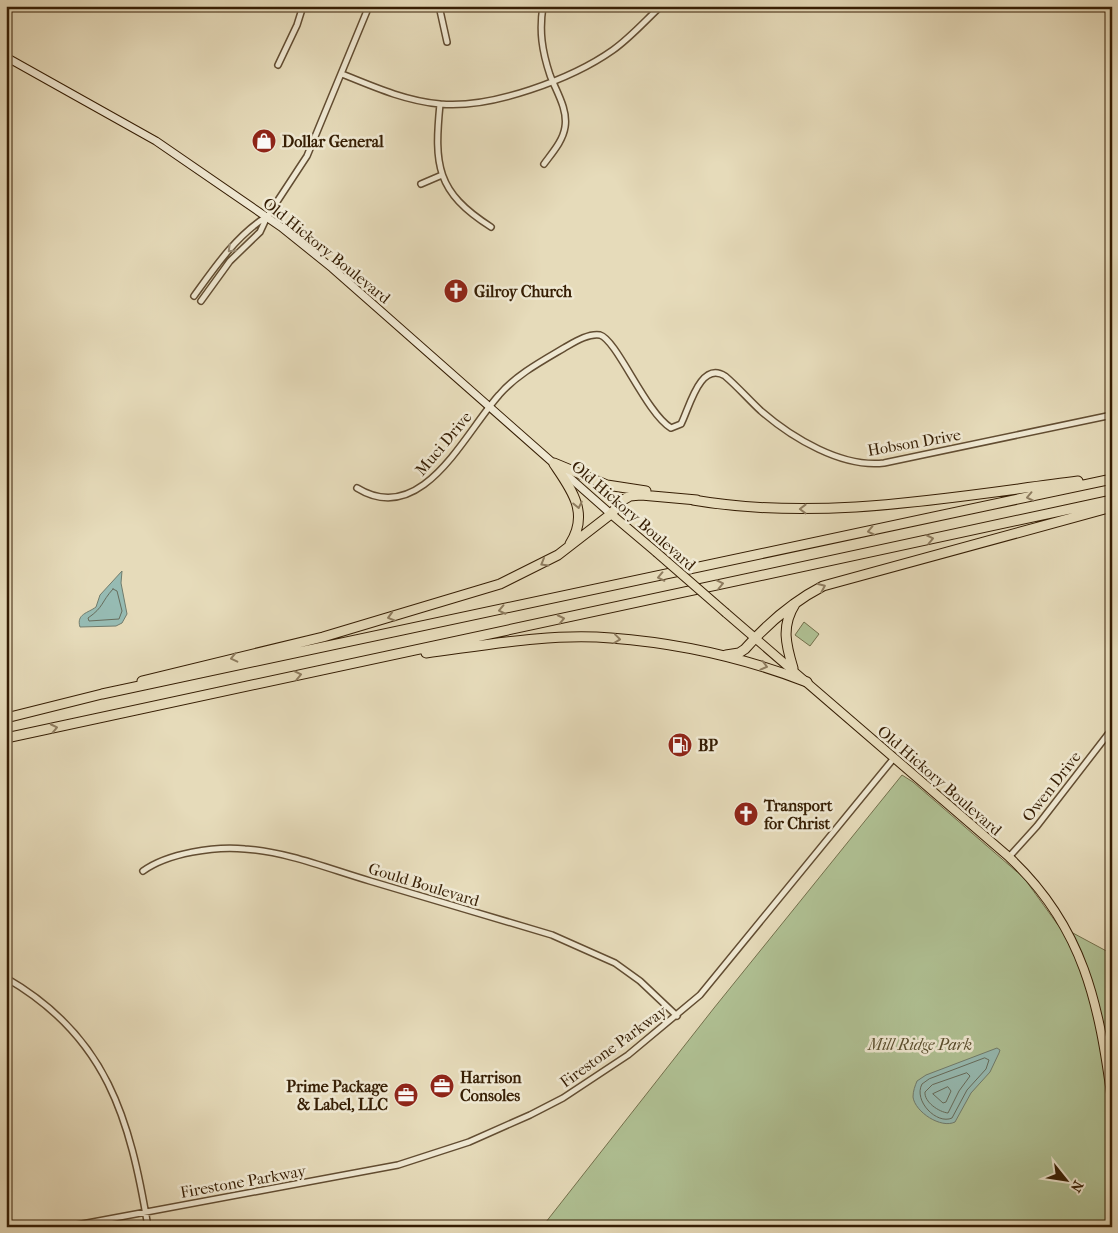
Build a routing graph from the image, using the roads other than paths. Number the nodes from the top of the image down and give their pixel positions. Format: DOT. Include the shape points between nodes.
graph roads {
  1 [pos="303,6"];
  2 [pos="369,6"];
  3 [pos="439,6"];
  4 [pos="543,6"];
  5 [pos="661,6"];
  6 [pos="447,42"];
  7 [pos="6,57"];
  8 [pos="278,65"];
  9 [pos="342,74"];
  10 [pos="552,80"];
  11 [pos="440,104"];
  12 [pos="544,164"];
  13 [pos="442,175"];
  14 [pos="421,184"];
  15 [pos="267,217"];
  16 [pos="491,227"];
  17 [pos="194,296"];
  18 [pos="201,301"];
  19 [pos="489,408"];
  20 [pos="1112,415"];
  21 [pos="554,463"];
  22 [pos="1112,478"];
  23 [pos="357,488"];
  24 [pos="697,500"];
  25 [pos="1112,500"];
  26 [pos="1112,507"];
  27 [pos="612,514"];
  28 [pos="564,550"];
  29 [pos="801,597"];
  30 [pos="756,637"];
  31 [pos="720,656"];
  32 [pos="359,662"];
  33 [pos="793,668"];
  34 [pos="806,682"];
  35 [pos="102,694"];
  36 [pos="6,718"];
  37 [pos="1112,729"];
  38 [pos="6,738"];
  39 [pos="894,758"];
  40 [pos="1008,858"];
  41 [pos="144,871"];
  42 [pos="6,978"];
  43 [pos="677,1016"];
  44 [pos="1112,1101"];
  45 [pos="146,1212"];
  46 [pos="66,1227"];
  47 [pos="148,1227"];
  1 -- 8 [label="street"];
  2 -- 9 [label="street"];
  3 -- 6 [label="street"];
  4 -- 10 [label="street" via="540,41"];
  5 -- 10 [label="street" via="612,51"];
  7 -- 15 [label="main road, Old Hickory Boulevard" via="156,142"];
  9 -- 11 [label="street" via="406,98"];
  9 -- 15 [label="street" via="310,152"];
  10 -- 11 [label="street" via="494,100"];
  10 -- 12 [label="street" via="566,124 560,141"];
  11 -- 13 [label="street" via="437,153"];
  13 -- 14 [label="street"];
  13 -- 16 [label="street" via="463,206"];
  15 -- 17 [label="street, one-way" via="228,251"];
  15 -- 18 [label="street" via="256,237 230,262"];
  15 -- 19 [label="main road, Old Hickory Boulevard" via="332,268"];
  19 -- 20 [label="street, Hobson Drive" via="504,390 535,366 582,339 598,335 618,355 657,416 671,428 681,424 702,380 718,372 785,428 826,452 857,463 884,463"];
  19 -- 21 [label="main road, Old Hickory Boulevard"];
  19 -- 23 [label="street, Muci Drive" via="437,473 418,490 392,498 374,496"];
  21 -- 24 [label="highway" via="607,485"];
  21 -- 27 [label="main road, Old Hickory Boulevard"];
  21 -- 28 [label="highway, one-way" via="579,507 577,530"];
  22 -- 24 [label="highway, one-way" via="842,508 775,508"];
  22 -- 35 [label="highway, one-way"];
  24 -- 27 [label="highway" via="632,496 623,500"];
  32 -- 25 [label="highway, one-way"];
  29 -- 26 [label="highway, one-way" via="848,577"];
  27 -- 28 [label="highway"];
  27 -- 30 [label="main road, Old Hickory Boulevard, bridge"];
  28 -- 35 [label="highway, one-way" via="512,579 474,593 324,637 160,675"];
  29 -- 30 [label="highway"];
  29 -- 33 [label="highway" via="789,613 785,629"];
  30 -- 31 [label="highway" via="738,653"];
  30 -- 33 [label="main road, Old Hickory Boulevard"];
  32 -- 31 [label="highway, one-way" via="569,637 611,638"];
  31 -- 34 [label="highway, one-way" via="768,667"];
  38 -- 32 [label="highway, one-way"];
  33 -- 34 [label="main road, Old Hickory Boulevard"];
  34 -- 39 [label="main road, Old Hickory Boulevard"];
  35 -- 36 [label="highway"];
  37 -- 40 [label="street, Owen Drive"];
  39 -- 40 [label="main road, Old Hickory Boulevard"];
  39 -- 43 [label="street, Firestone Parkway" via="716,977"];
  40 -- 44 [label="main road, Old Hickory Boulevard" via="1026,874 1051,906 1083,966 1102,1029"];
  41 -- 43 [label="street, Gould Boulevard" via="154,863 173,857 226,849 258,850 297,859 552,935 627,971"];
  42 -- 45 [label="street" via="60,1018 88,1049 107,1077 128,1130"];
  43 -- 45 [label="street, Firestone Parkway" via="585,1084 530,1115 469,1142 398,1165"];
  45 -- 46 [label="street, Firestone Parkway"];
  45 -- 47 [label="street"];
}
